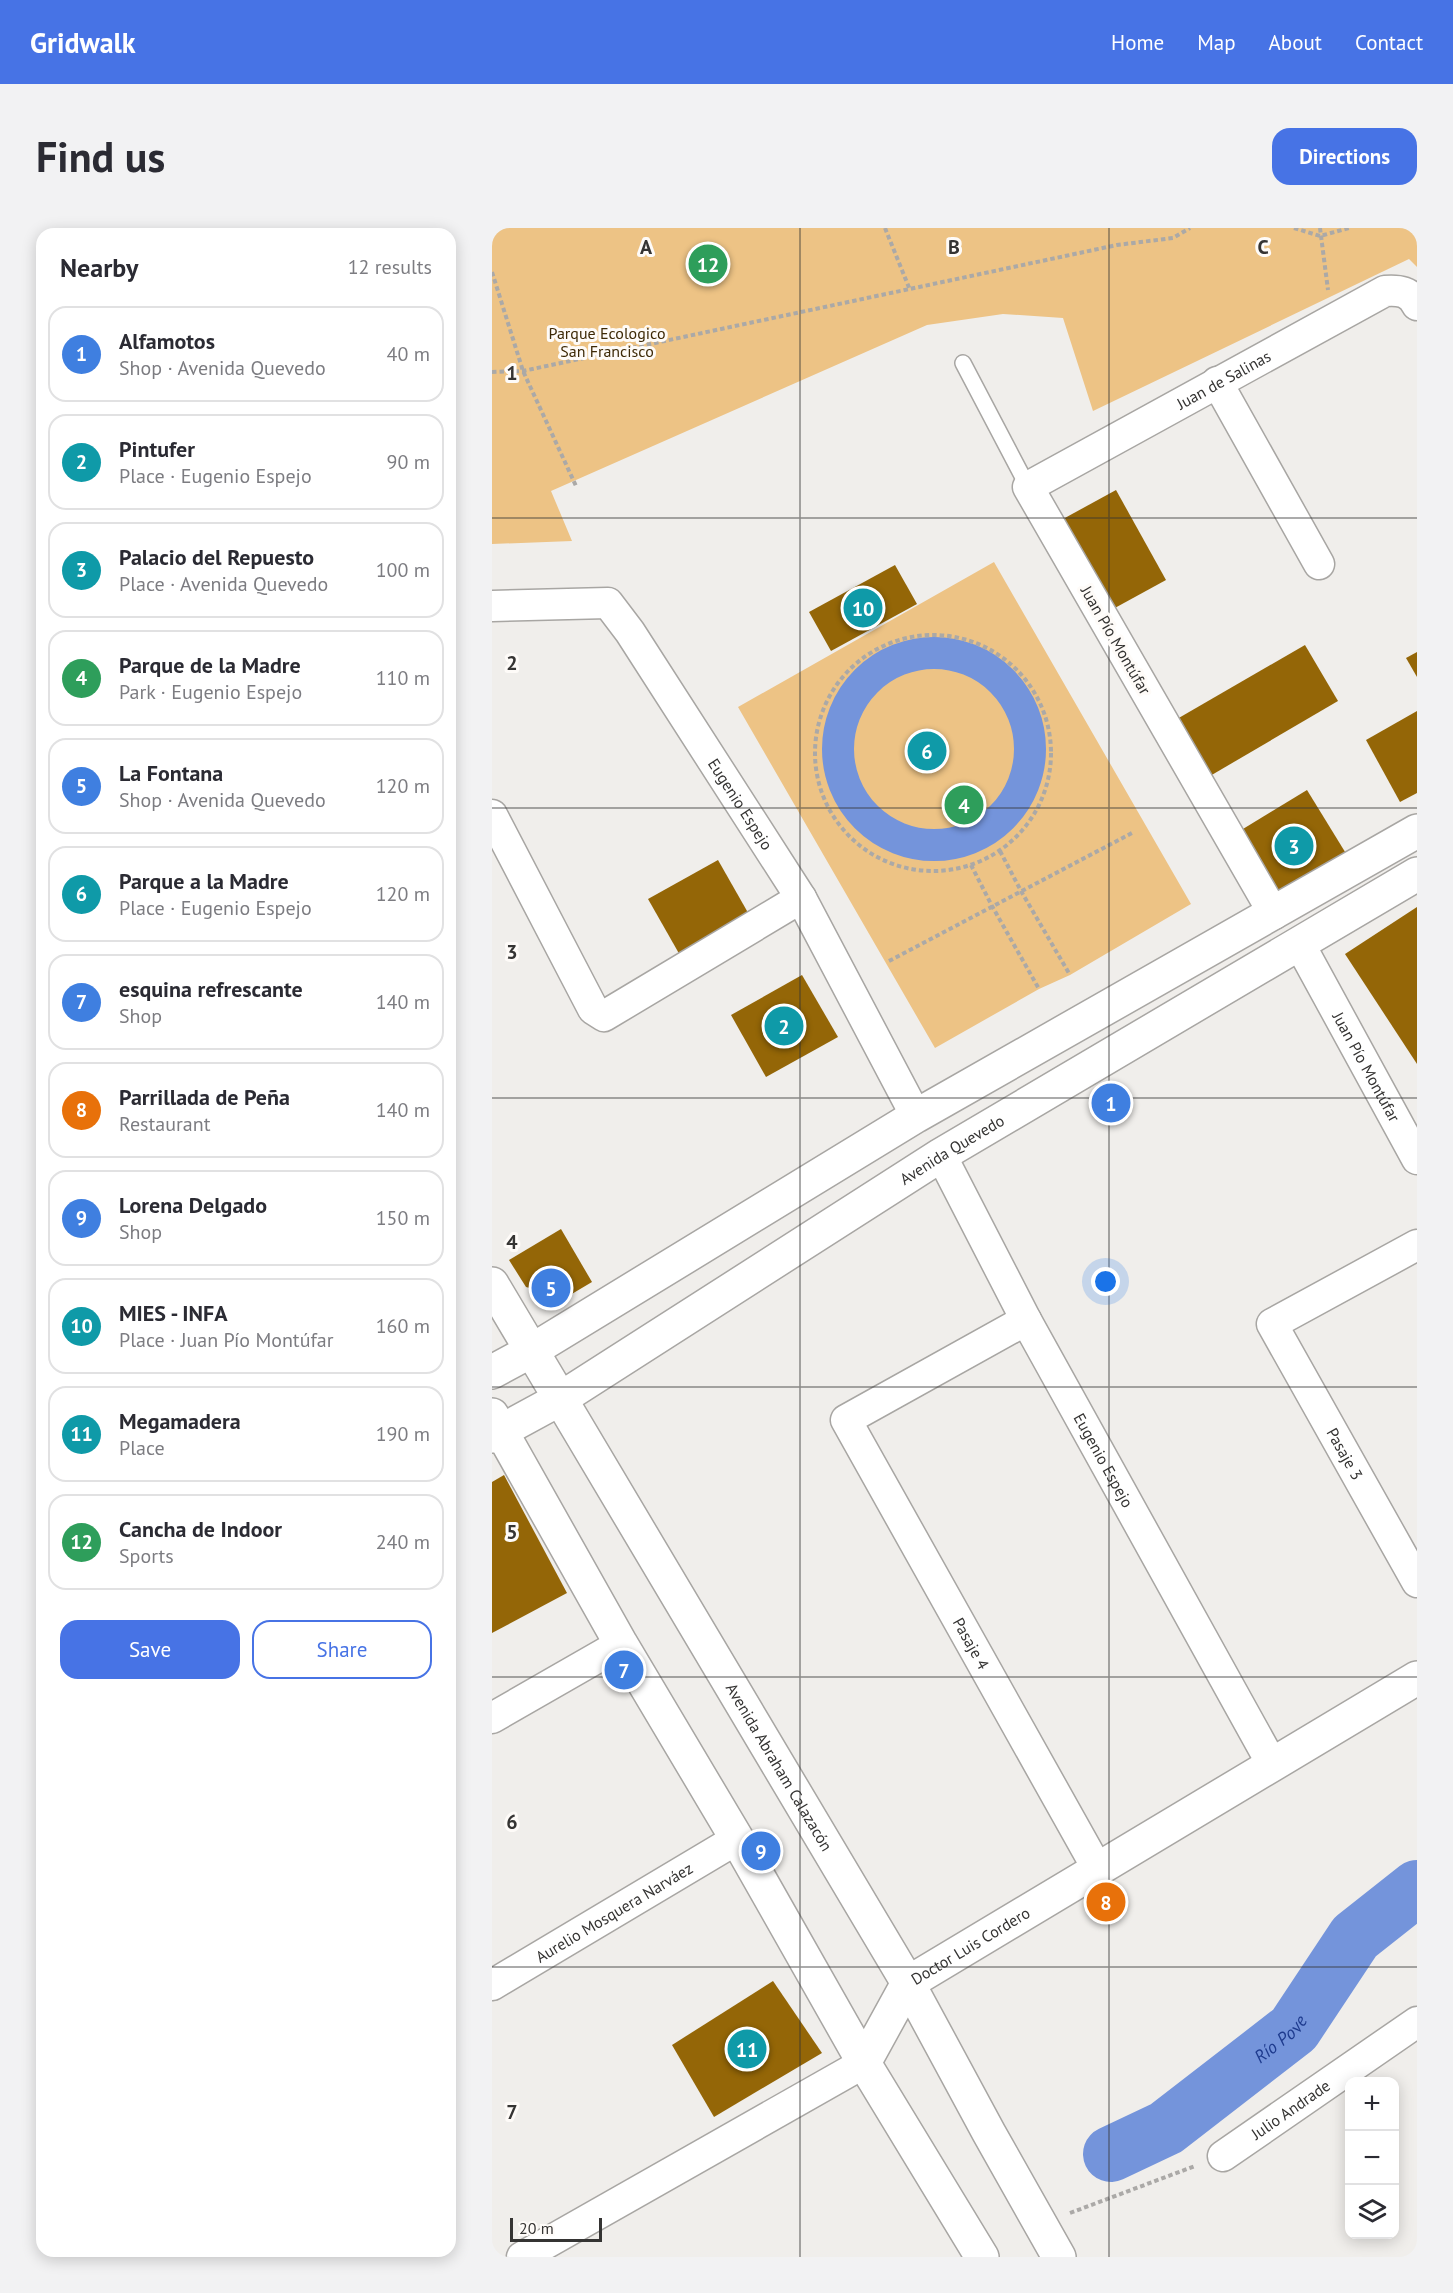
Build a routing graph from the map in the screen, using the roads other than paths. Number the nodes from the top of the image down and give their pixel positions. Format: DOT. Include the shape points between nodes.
graph roads {
  1 [pos="1417,305"];
  2 [pos="963,363"];
  3 [pos="1217,382"];
  4 [pos="1028,487"];
  5 [pos="1319,564"];
  6 [pos="492,606"];
  7 [pos="492,815"];
  8 [pos="1417,831"];
  9 [pos="1417,874"];
  10 [pos="801,898"];
  11 [pos="1274,914"];
  12 [pos="1299,943"];
  13 [pos="916,1116"];
  14 [pos="941,1155"];
  15 [pos="1417,1159"];
  16 [pos="1417,1245"];
  17 [pos="492,1284"];
  18 [pos="1026,1320"];
  19 [pos="531,1351"];
  20 [pos="492,1372"];
  21 [pos="560,1399"];
  22 [pos="495,1428"];
  23 [pos="1417,1582"];
  24 [pos="621,1644"];
  25 [pos="1417,1678"];
  26 [pos="492,1718"];
  27 [pos="1272,1764"];
  28 [pos="737,1839"];
  29 [pos="1097,1868"];
  30 [pos="908,1983"];
  31 [pos="492,1985"];
  32 [pos="1417,2022"];
  33 [pos="864,2063"];
  34 [pos="1223,2156"];
  35 [pos="522,2257"];
  36 [pos="982,2257"];
  37 [pos="1059,2257"];
  1 -- 3 [label="street, Juan de Salinas" via="1400,290 1385,291"];
  2 -- 4 [label="lane, Juan Pío Montúfar"];
  3 -- 4 [label="street, Juan de Salinas"];
  3 -- 5 [label="street"];
  4 -- 11 [label="street, Juan Pío Montúfar"];
  6 -- 10 [label="street, Eugenio Espejo" via="608,603"];
  7 -- 10 [label="street" via="593,1009 604,1016"];
  8 -- 11 [label="main road"];
  9 -- 12 [label="main road, Avenida Quevedo"];
  10 -- 13 [label="street, Eugenio Espejo"];
  11 -- 13 [label="main road"];
  12 -- 14 [label="main road, Avenida Quevedo"];
  12 -- 15 [label="street, Juan Pío Montúfar"];
  13 -- 19 [label="main road"];
  14 -- 18 [label="street, Eugenio Espejo"];
  14 -- 21 [label="main road, Avenida Quevedo"];
  16 -- 23 [label="street, Pasaje 3" via="1272,1323"];
  17 -- 19 [label="main road, Avenida Abraham Calazacón"];
  18 -- 27 [label="street, Eugenio Espejo"];
  18 -- 29 [label="street, Pasaje 4" via="846,1420"];
  19 -- 20 [label="main road"];
  19 -- 21 [label="main road, Avenida Abraham Calazacón"];
  21 -- 22 [label="main road, Avenida Quevedo"];
  21 -- 30 [label="main road, Avenida Abraham Calazacón"];
  22 -- 24 [label="main road"];
  24 -- 26 [label="street"];
  24 -- 28 [label="main road"];
  25 -- 27 [label="main road, Doctor Luis Cordero"];
  27 -- 29 [label="main road, Doctor Luis Cordero"];
  28 -- 31 [label="street, Aurelio Mosquera Narváez"];
  28 -- 33 [label="main road"];
  29 -- 30 [label="main road, Doctor Luis Cordero"];
  30 -- 33 [label="main road, Doctor Luis Cordero"];
  30 -- 37 [label="main road, Avenida Abraham Calazacón"];
  32 -- 34 [label="street, Julio Andrade"];
  33 -- 35 [label="street"];
  33 -- 36 [label="main road"];
}
